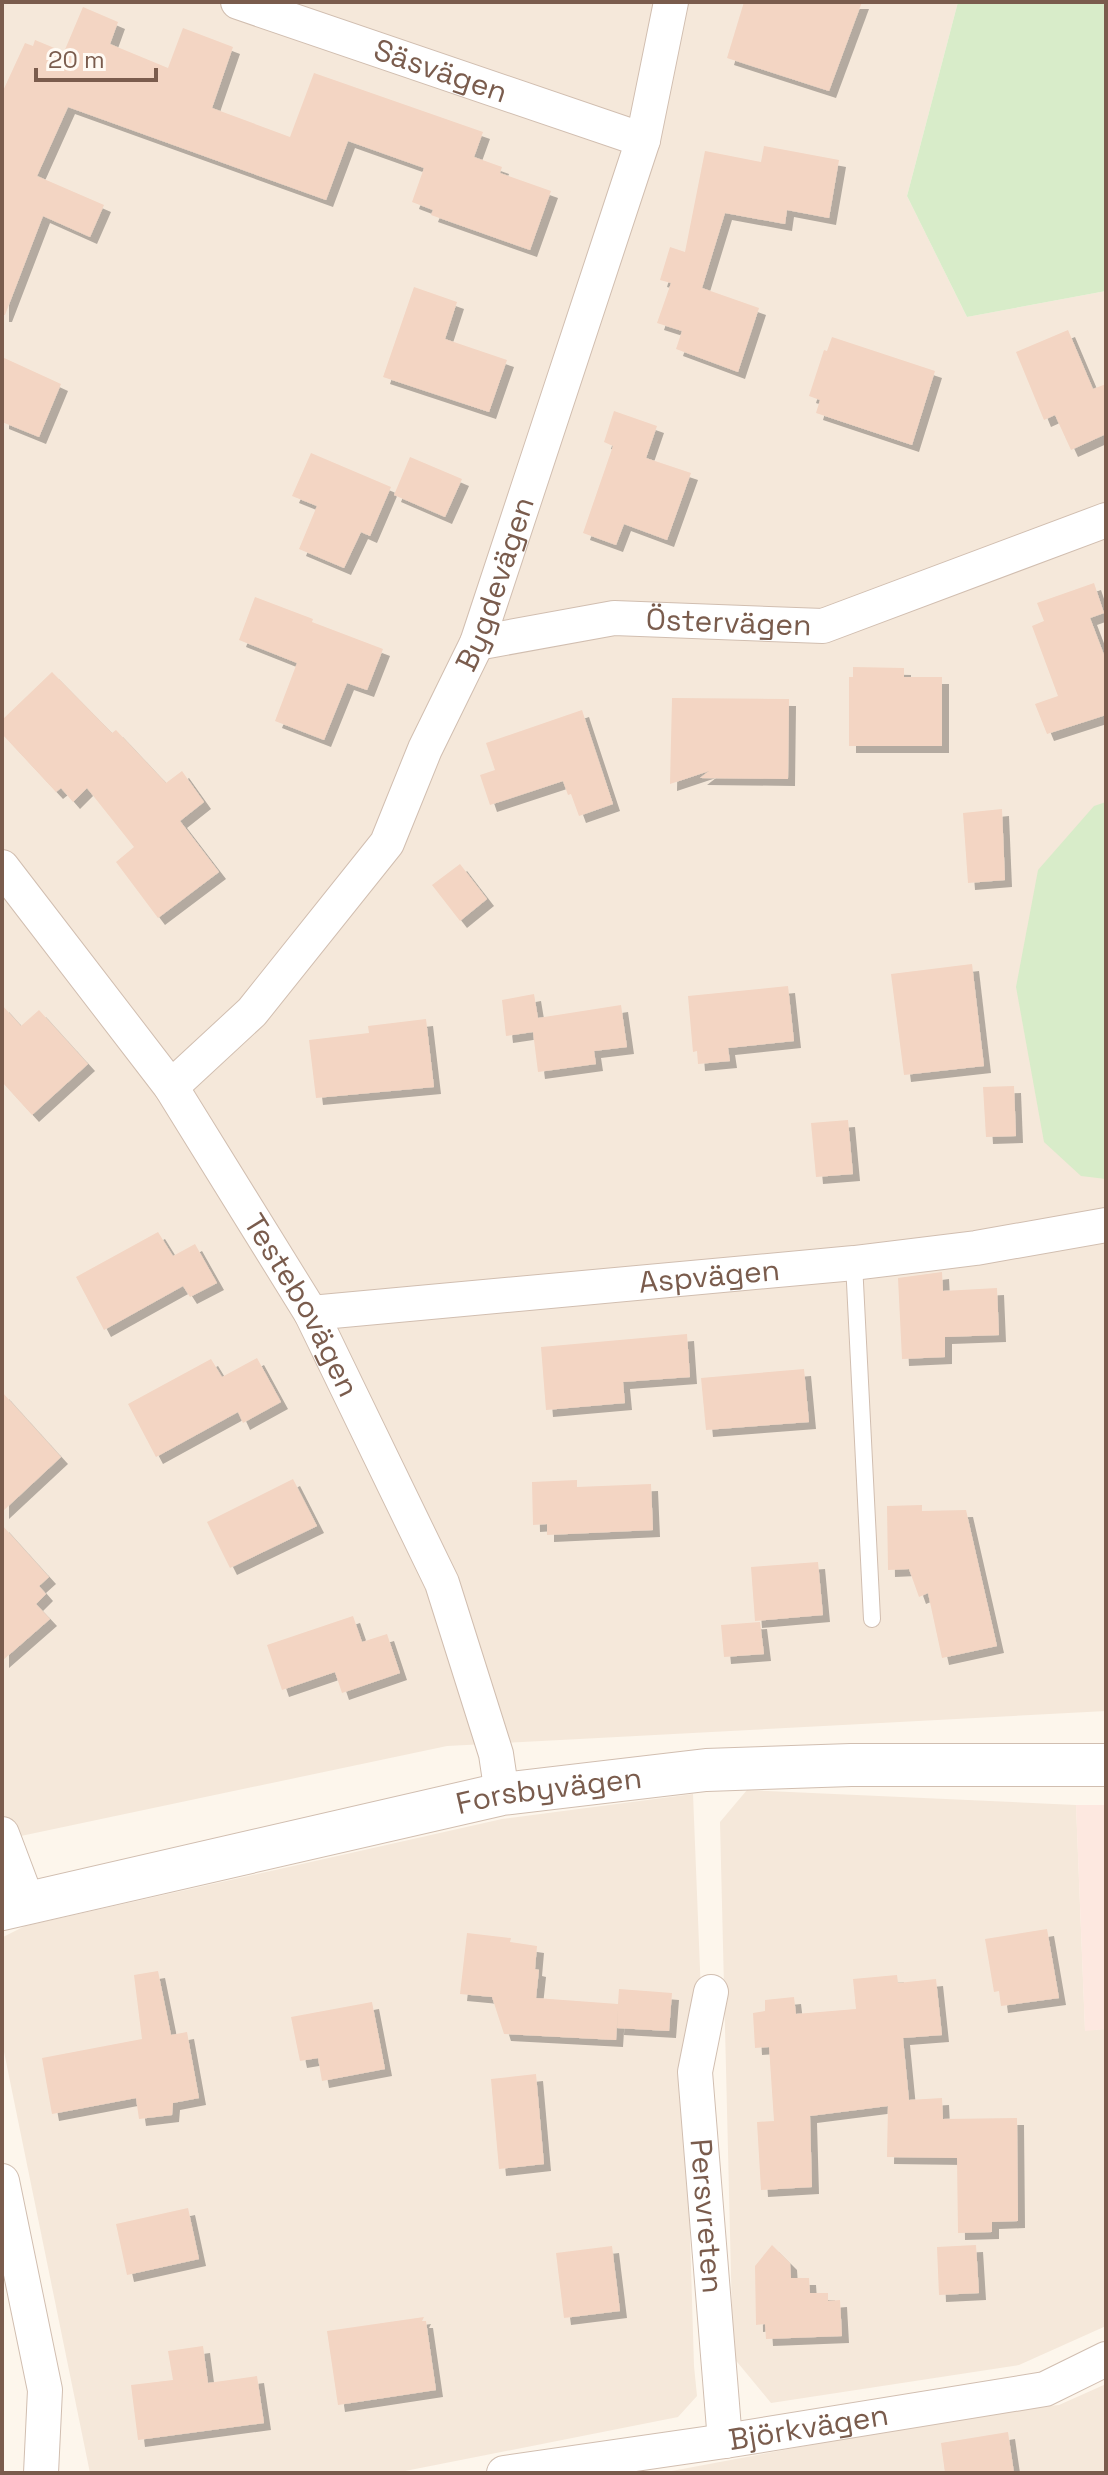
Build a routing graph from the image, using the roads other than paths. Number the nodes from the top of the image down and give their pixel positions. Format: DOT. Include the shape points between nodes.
graph roads {
  1 [pos="238,2"];
  2 [pos="671,2"];
  3 [pos="643,140"];
  4 [pos="1106,520"];
  5 [pos="477,643"];
  6 [pos="2,867"];
  7 [pos="171,1087"];
  8 [pos="1106,1225"];
  9 [pos="854,1263"];
  10 [pos="311,1313"];
  11 [pos="872,1619"];
  12 [pos="1106,1765"];
  13 [pos="502,1794"];
  14 [pos="2,1834"];
  15 [pos="15,1906"];
  16 [pos="711,1992"];
  17 [pos="2,2181"];
  18 [pos="1106,2359"];
  19 [pos="725,2441"];
  20 [pos="41,2473"];
  21 [pos="504,2473"];
  1 -- 3 [label="street, Säsvägen"];
  2 -- 3 [label="street, Bygdevägen"];
  3 -- 5 [label="street, Bygdevägen"];
  4 -- 5 [label="street, Östervägen" via="823,626 614,618"];
  5 -- 7 [label="street, Bygdevägen" via="387,843 252,1012"];
  6 -- 7 [label="street, Testebovägen"];
  7 -- 10 [label="street, Testebovägen"];
  8 -- 9 [label="street, Aspvägen"];
  9 -- 10 [label="street, Aspvägen"];
  9 -- 11 [label="lane"];
  10 -- 13 [label="street, Testebovägen" via="442,1583 496,1754"];
  12 -- 13 [label="street, Forsbyvägen" via="706,1770"];
  13 -- 15 [label="street, Forsbyvägen"];
  14 -- 15 [label="street"];
  16 -- 19 [label="street, Persvreten" via="695,2072"];
  17 -- 20 [label="street" via="45,2390"];
  18 -- 19 [label="street, Björkvägen" via="1045,2389"];
  19 -- 21 [label="street, Björkvägen"];
}
